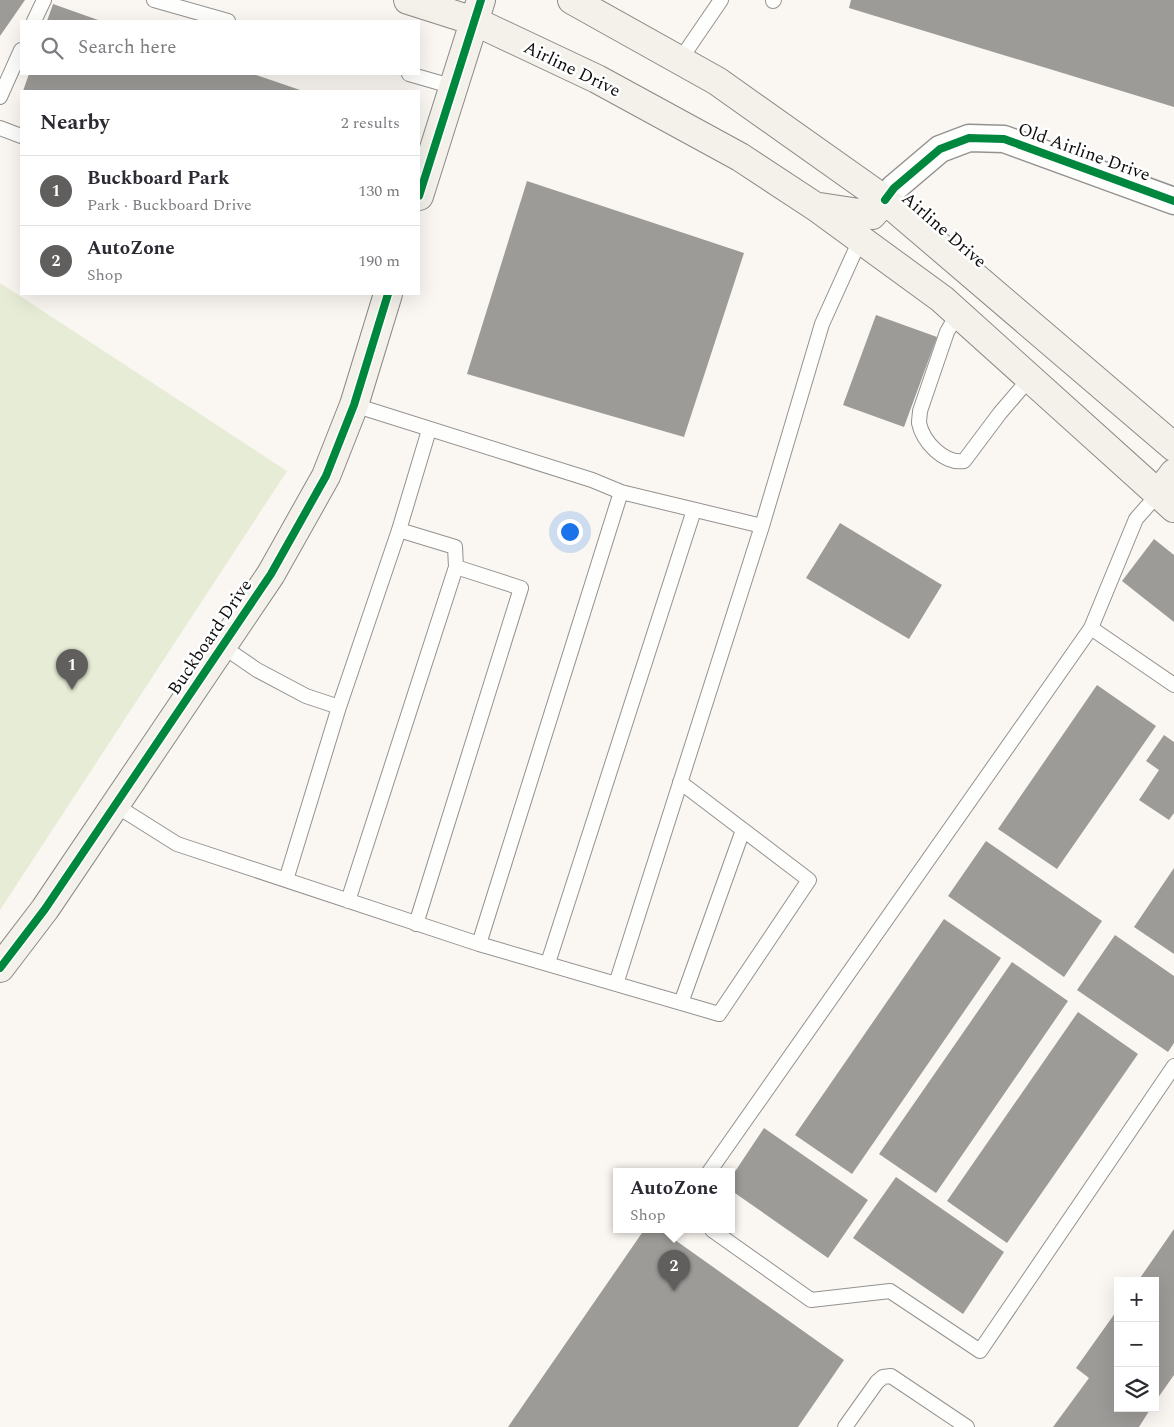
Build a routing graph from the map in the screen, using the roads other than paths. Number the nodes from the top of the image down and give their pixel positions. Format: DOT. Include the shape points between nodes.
graph roads {
  1 [pos="44,0"];
  2 [pos="154,0"];
  3 [pos="408,0"];
  4 [pos="572,0"];
  5 [pos="721,0"];
  6 [pos="478,11"];
  7 [pos="34,20"];
  8 [pos="224,20"];
  9 [pos="20,52"];
  10 [pos="680,60"];
  11 [pos="413,75"];
  12 [pos="454,86"];
  13 [pos="0,97"];
  14 [pos="0,128"];
  15 [pos="20,136"];
  16 [pos="420,193"];
  17 [pos="885,200"];
  18 [pos="1174,201"];
  19 [pos="816,207"];
  20 [pos="860,240"];
  21 [pos="388,295"];
  22 [pos="958,313"];
  23 [pos="1030,378"];
  24 [pos="354,405"];
  25 [pos="429,430"];
  26 [pos="1174,447"];
  27 [pos="621,492"];
  28 [pos="1169,492"];
  29 [pos="694,510"];
  30 [pos="762,526"];
  31 [pos="399,530"];
  32 [pos="456,567"];
  33 [pos="1090,628"];
  34 [pos="222,646"];
  35 [pos="1174,684"];
  36 [pos="339,707"];
  37 [pos="680,782"];
  38 [pos="115,805"];
  39 [pos="744,830"];
  40 [pos="286,880"];
  41 [pos="348,901"];
  42 [pos="416,924"];
  43 [pos="479,944"];
  44 [pos="548,963"];
  45 [pos="0,968"];
  46 [pos="616,984"];
  47 [pos="681,1003"];
  48 [pos="1174,1066"];
  49 [pos="712,1168"];
  50 [pos="716,1233"];
  51 [pos="845,1427"];
  52 [pos="967,1427"];
  1 -- 7 [label="lane"];
  2 -- 8 [label="lane"];
  3 -- 6 [label="main road, Airline Drive"];
  4 -- 10 [label="main road, Airline Drive"];
  5 -- 10 [label="lane"];
  6 -- 12 [label="main road"];
  6 -- 19 [label="main road, Airline Drive" via="740,157"];
  9 -- 13 [label="lane"];
  10 -- 17 [label="main road, Airline Drive" via="717,81"];
  11 -- 12 [label="lane"];
  12 -- 16 [label="main road"];
  14 -- 15 [label="lane"];
  17 -- 18 [label="street, Old Airline Drive" via="894,188 940,149 969,138 1004,139"];
  17 -- 19 [label="main road" via="872,215"];
  17 -- 26 [label="main road, Airline Drive"];
  19 -- 20 [label="main road, Airline Drive"];
  20 -- 22 [label="main road, Airline Drive"];
  20 -- 30 [label="lane" via="822,324"];
  21 -- 24 [label="main road, Buckboard Drive"];
  22 -- 23 [label="main road, Airline Drive"];
  22 -- 23 [label="lane" via="947,332 920,410 921,428 939,454 952,461 964,461"];
  23 -- 28 [label="main road, Airline Drive"];
  24 -- 25 [label="lane"];
  24 -- 34 [label="main road, Buckboard Drive" via="326,476 271,574"];
  25 -- 27 [label="lane" via="592,480"];
  25 -- 31 [label="lane"];
  27 -- 29 [label="lane"];
  27 -- 43 [label="lane"];
  28 -- 33 [label="lane" via="1136,519"];
  29 -- 30 [label="lane"];
  29 -- 44 [label="lane"];
  30 -- 37 [label="lane"];
  31 -- 32 [label="lane" via="455,548"];
  31 -- 36 [label="lane"];
  32 -- 41 [label="lane"];
  32 -- 42 [label="lane" via="521,588"];
  33 -- 35 [label="lane"];
  33 -- 49 [label="lane"];
  34 -- 36 [label="lane" via="257,670 306,696"];
  34 -- 38 [label="main road, Buckboard Drive"];
  36 -- 40 [label="lane"];
  37 -- 39 [label="lane"];
  37 -- 46 [label="lane"];
  38 -- 40 [label="lane" via="177,844"];
  38 -- 45 [label="main road, Buckboard Drive" via="45,909"];
  39 -- 47 [label="lane"];
  39 -- 47 [label="lane" via="809,880 719,1014"];
  40 -- 41 [label="lane"];
  41 -- 42 [label="lane"];
  42 -- 43 [label="lane"];
  43 -- 44 [label="lane"];
  44 -- 46 [label="lane"];
  46 -- 47 [label="lane"];
  48 -- 50 [label="lane" via="980,1351 890,1291 810,1300"];
  51 -- 52 [label="lane" via="877,1382 891,1376"];
}
